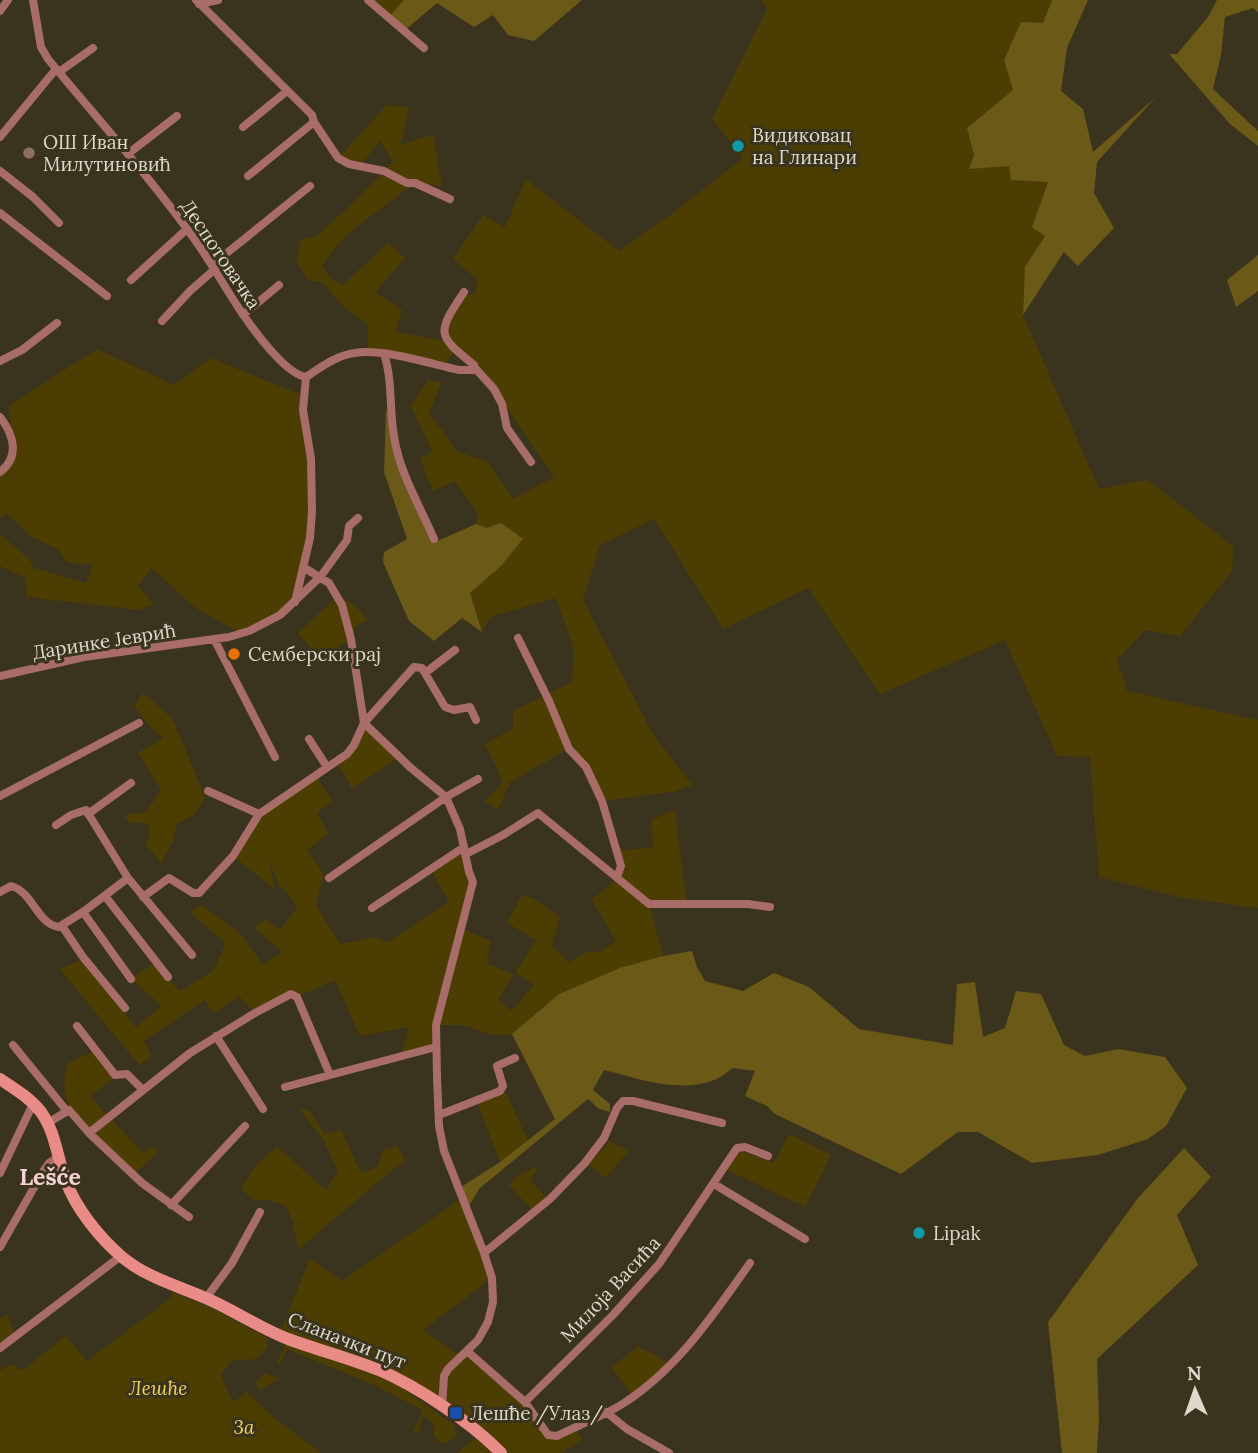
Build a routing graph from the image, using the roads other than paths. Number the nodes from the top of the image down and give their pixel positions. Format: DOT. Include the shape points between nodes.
graph roads {
  1 [pos="8,0"];
  2 [pos="33,0"];
  3 [pos="218,0"];
  4 [pos="368,0"];
  5 [pos="198,2"];
  6 [pos="0,11"];
  7 [pos="93,48"];
  8 [pos="424,48"];
  9 [pos="58,71"];
  10 [pos="287,90"];
  11 [pos="177,116"];
  12 [pos="314,122"];
  13 [pos="243,127"];
  14 [pos="0,137"];
  15 [pos="129,153"];
  16 [pos="0,171"];
  17 [pos="248,176"];
  18 [pos="310,186"];
  19 [pos="450,199"];
  20 [pos="0,213"];
  21 [pos="59,223"];
  22 [pos="187,229"];
  23 [pos="213,267"];
  24 [pos="131,280"];
  25 [pos="279,285"];
  26 [pos="464,292"];
  27 [pos="107,296"];
  28 [pos="243,315"];
  29 [pos="162,321"];
  30 [pos="57,323"];
  31 [pos="384,354"];
  32 [pos="0,361"];
  33 [pos="475,368"];
  34 [pos="306,377"];
  35 [pos="0,417"];
  36 [pos="531,462"];
  37 [pos="0,472"];
  38 [pos="358,518"];
  39 [pos="434,539"];
  40 [pos="303,567"];
  41 [pos="321,576"];
  42 [pos="295,602"];
  43 [pos="518,638"];
  44 [pos="214,639"];
  45 [pos="455,650"];
  46 [pos="425,673"];
  47 [pos="0,676"];
  48 [pos="476,720"];
  49 [pos="139,723"];
  50 [pos="364,723"];
  51 [pos="309,739"];
  52 [pos="275,757"];
  53 [pos="327,767"];
  54 [pos="478,779"];
  55 [pos="131,783"];
  56 [pos="208,790"];
  57 [pos="0,796"];
  58 [pos="446,797"];
  59 [pos="88,814"];
  60 [pos="259,814"];
  61 [pos="55,825"];
  62 [pos="465,850"];
  63 [pos="617,877"];
  64 [pos="128,878"];
  65 [pos="328,878"];
  66 [pos="0,892"];
  67 [pos="105,896"];
  68 [pos="144,897"];
  69 [pos="770,907"];
  70 [pos="372,908"];
  71 [pos="83,912"];
  72 [pos="62,926"];
  73 [pos="192,955"];
  74 [pos="168,977"];
  75 [pos="131,979"];
  76 [pos="125,1007"];
  77 [pos="77,1026"];
  78 [pos="216,1036"];
  79 [pos="13,1045"];
  80 [pos="436,1047"];
  81 [pos="514,1058"];
  82 [pos="330,1075"];
  83 [pos="0,1079"];
  84 [pos="285,1087"];
  85 [pos="142,1089"];
  86 [pos="33,1104"];
  87 [pos="263,1109"];
  88 [pos="66,1111"];
  89 [pos="439,1115"];
  90 [pos="48,1123"];
  91 [pos="722,1123"];
  92 [pos="245,1126"];
  93 [pos="89,1133"];
  94 [pos="768,1156"];
  95 [pos="59,1157"];
  96 [pos="0,1173"];
  97 [pos="714,1184"];
  98 [pos="171,1205"];
  99 [pos="260,1212"];
  100 [pos="189,1217"];
  101 [pos="805,1239"];
  102 [pos="0,1247"];
  103 [pos="484,1253"];
  104 [pos="121,1256"];
  105 [pos="750,1263"];
  106 [pos="206,1298"];
  107 [pos="0,1348"];
  108 [pos="467,1351"];
  109 [pos="525,1402"];
  110 [pos="442,1407"];
  111 [pos="606,1412"];
  112 [pos="501,1453"];
  113 [pos="669,1453"];
  1 -- 6 [label="street"];
  2 -- 9 [label="street, Деспотовачка" via="42,49"];
  3 -- 5 [label="street"];
  4 -- 8 [label="street"];
  5 -- 10 [label="street"];
  7 -- 9 [label="street"];
  9 -- 14 [label="street"];
  9 -- 15 [label="street, Деспотовачка"];
  10 -- 12 [label="street"];
  10 -- 13 [label="street"];
  11 -- 15 [label="street"];
  12 -- 17 [label="street"];
  12 -- 19 [label="street" via="338,158"];
  15 -- 22 [label="street, Деспотовачка"];
  16 -- 21 [label="street"];
  18 -- 23 [label="street"];
  20 -- 27 [label="street"];
  22 -- 23 [label="street, Деспотовачка"];
  22 -- 24 [label="street"];
  23 -- 28 [label="street, Деспотовачка"];
  23 -- 29 [label="street"];
  25 -- 28 [label="street"];
  26 -- 33 [label="street" via="444,333 446,341"];
  28 -- 34 [label="street, Деспотовачка" via="270,351"];
  30 -- 32 [label="street"];
  31 -- 33 [label="street" via="458,370"];
  31 -- 34 [label="street" via="344,355"];
  31 -- 39 [label="street" via="399,459"];
  33 -- 36 [label="street" via="494,389 507,428"];
  34 -- 40 [label="street" via="303,410 311,459 312,511"];
  35 -- 37 [label="street" via="13,453"];
  38 -- 41 [label="street, Даринке Јеврић"];
  40 -- 41 [label="street"];
  40 -- 42 [label="street"];
  41 -- 42 [label="street, Даринке Јеврић"];
  41 -- 50 [label="street" via="342,605"];
  42 -- 44 [label="street, Даринке Јеврић" via="267,623"];
  43 -- 63 [label="street" via="569,749 586,767 602,802 621,866"];
  44 -- 47 [label="street, Даринке Јеврић" via="84,657"];
  44 -- 52 [label="street"];
  45 -- 46 [label="street"];
  46 -- 48 [label="street" via="445,707 470,707"];
  46 -- 50 [label="street" via="419,667 411,669"];
  49 -- 57 [label="street"];
  50 -- 53 [label="street" via="347,754"];
  50 -- 58 [label="street"];
  51 -- 53 [label="street"];
  53 -- 60 [label="street"];
  54 -- 58 [label="street"];
  55 -- 59 [label="street"];
  56 -- 60 [label="street"];
  58 -- 62 [label="street"];
  58 -- 65 [label="street"];
  59 -- 61 [label="street" via="86,810"];
  59 -- 64 [label="street"];
  60 -- 68 [label="street" via="233,856 199,894 169,878"];
  62 -- 63 [label="street" via="503,835 538,813"];
  62 -- 70 [label="street"];
  62 -- 80 [label="street" via="473,882 442,997"];
  63 -- 69 [label="street" via="649,904"];
  64 -- 67 [label="street"];
  64 -- 68 [label="street"];
  66 -- 72 [label="street" via="11,886 20,889 49,924"];
  67 -- 71 [label="street"];
  67 -- 74 [label="street"];
  68 -- 73 [label="street"];
  71 -- 72 [label="street"];
  71 -- 75 [label="street"];
  72 -- 76 [label="street"];
  77 -- 85 [label="street" via="116,1074 127,1074"];
  78 -- 82 [label="street" via="294,995"];
  78 -- 85 [label="street"];
  78 -- 87 [label="street"];
  79 -- 88 [label="street"];
  80 -- 82 [label="street"];
  80 -- 89 [label="street"];
  81 -- 89 [label="street" via="498,1066 500,1091"];
  82 -- 84 [label="street"];
  83 -- 86 [label="street, Сланачки пут"];
  85 -- 93 [label="street"];
  86 -- 90 [label="street, Сланачки пут"];
  86 -- 96 [label="street"];
  88 -- 90 [label="street"];
  88 -- 93 [label="street"];
  89 -- 103 [label="street" via="444,1151"];
  90 -- 95 [label="street, Сланачки пут"];
  91 -- 103 [label="street" via="623,1101 584,1164 550,1199"];
  92 -- 98 [label="street"];
  93 -- 98 [label="street"];
  94 -- 97 [label="street, Милоја Васића" via="739,1146"];
  95 -- 102 [label="street" via="44,1170"];
  95 -- 104 [label="street, Сланачки пут" via="77,1204"];
  97 -- 101 [label="street"];
  97 -- 109 [label="street, Милоја Васића" via="649,1275"];
  98 -- 100 [label="street"];
  99 -- 106 [label="street"];
  103 -- 108 [label="street" via="492,1278 492,1308 484,1329"];
  104 -- 106 [label="street, Сланачки пут" via="149,1275"];
  104 -- 107 [label="street"];
  105 -- 111 [label="street" via="671,1366 628,1401"];
  106 -- 110 [label="street, Сланачки пут" via="289,1339 410,1385"];
  108 -- 109 [label="street"];
  108 -- 110 [label="street" via="447,1369"];
  109 -- 111 [label="street" via="553,1437"];
  110 -- 112 [label="street, Сланачки пут"];
  111 -- 113 [label="street"];
}
